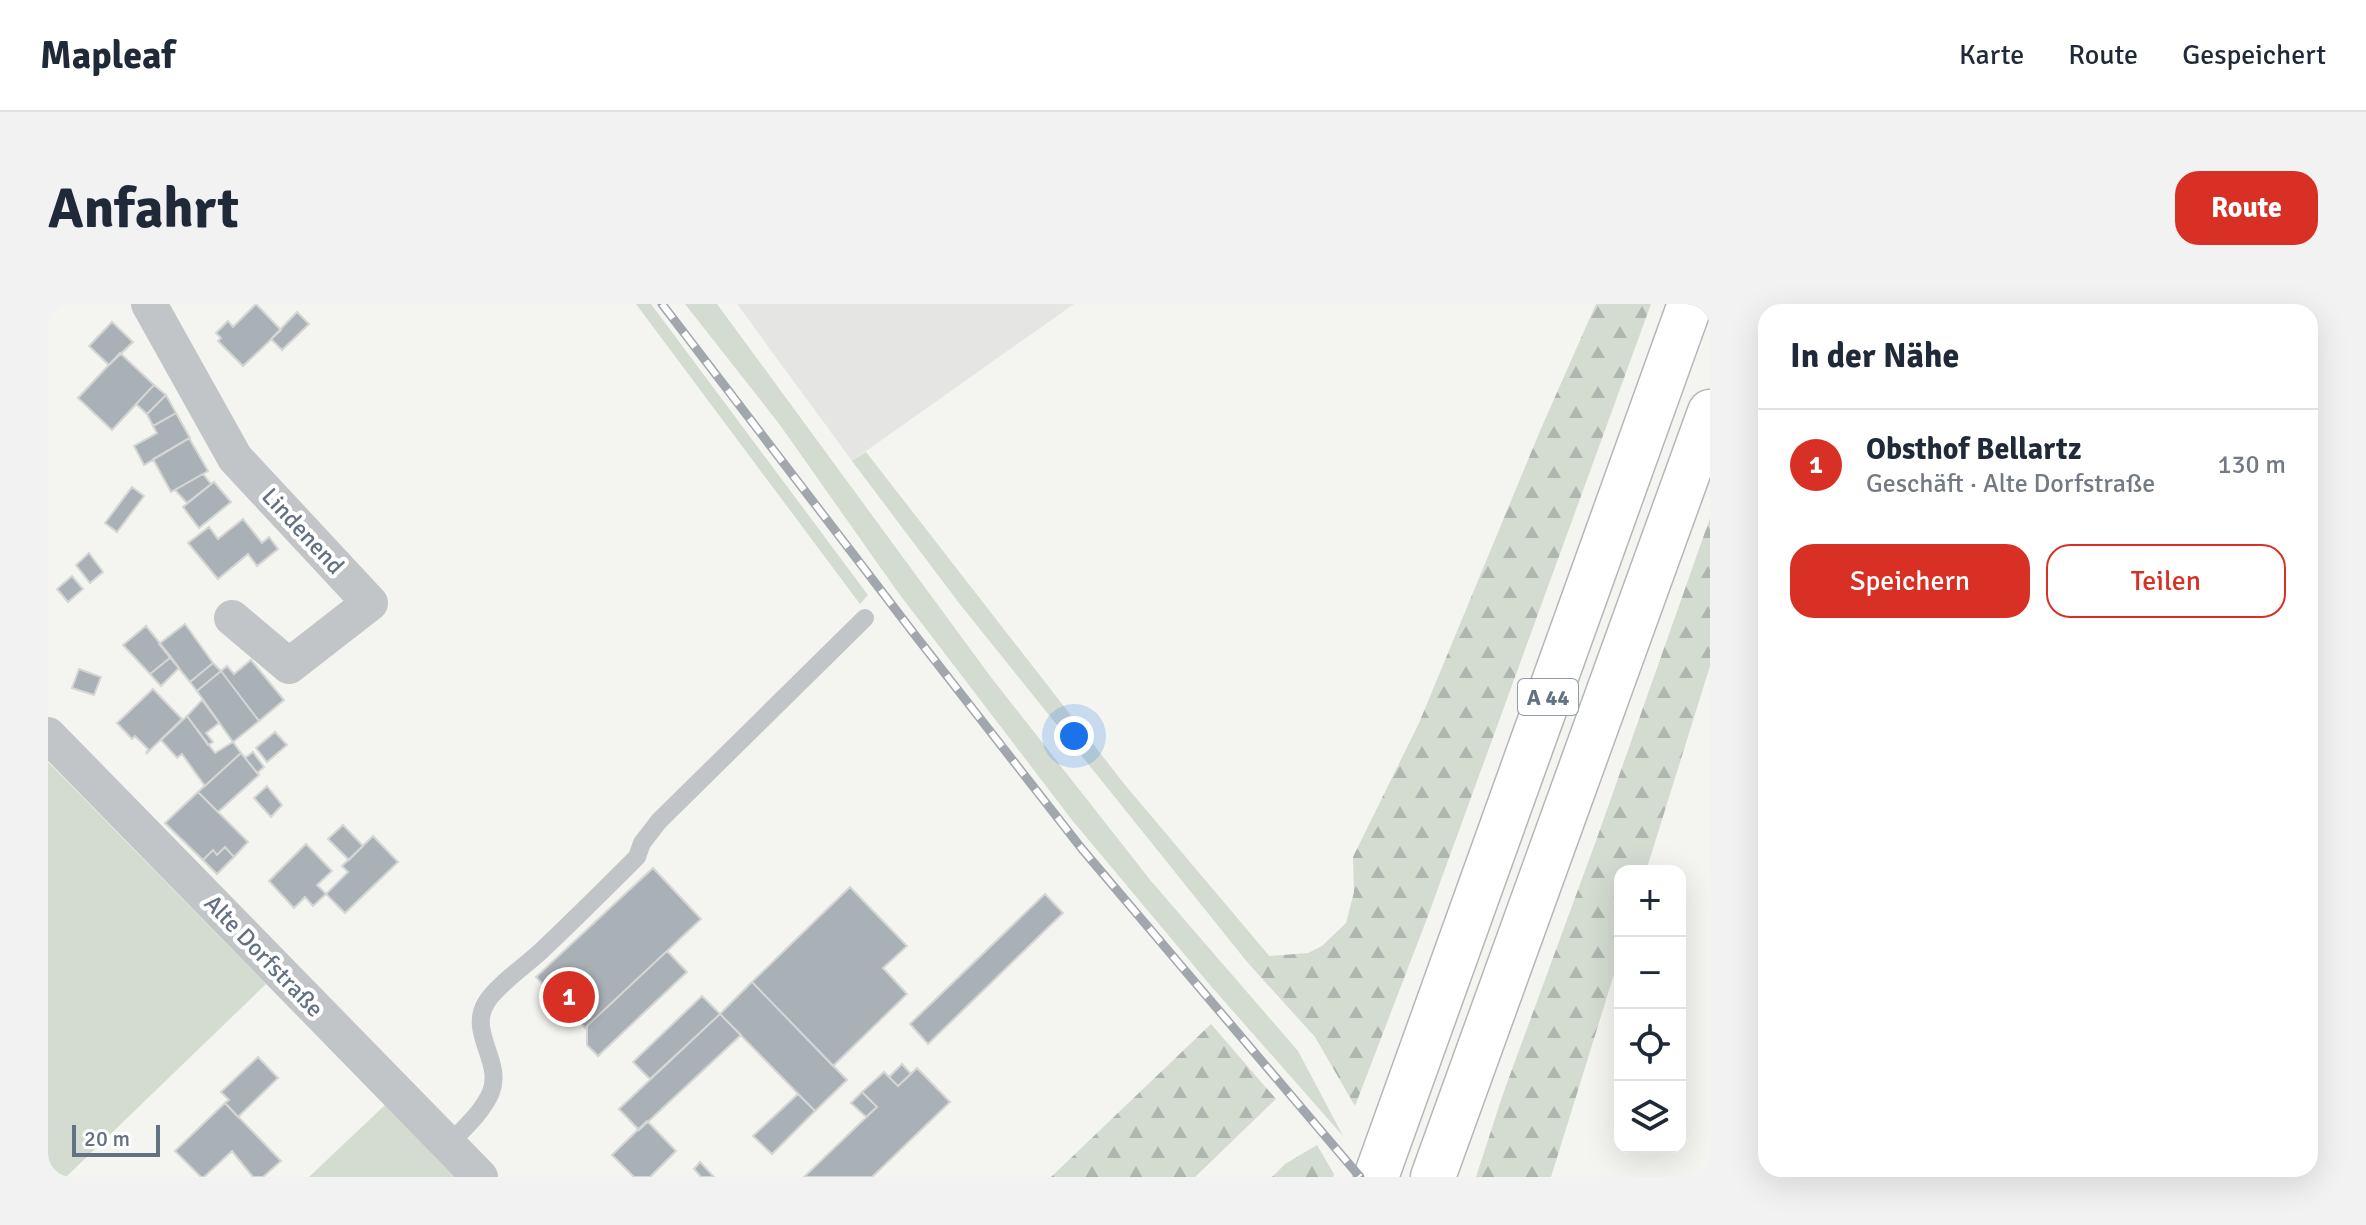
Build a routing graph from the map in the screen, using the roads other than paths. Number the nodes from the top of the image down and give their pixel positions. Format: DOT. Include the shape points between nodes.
graph roads {
  1 [pos="149,304"];
  2 [pos="1690,304"];
  3 [pos="1710,412"];
  4 [pos="232,618"];
  5 [pos="865,618"];
  6 [pos="48,735"];
  7 [pos="448,1145"];
  8 [pos="1439,1160"];
  9 [pos="480,1177"];
  10 [pos="1376,1177"];
  1 -- 4 [label="street, Lindenend" via="235,458 370,603 289,666"];
  2 -- 10 [label="highway, A 44"];
  3 -- 8 [label="highway, A 44"];
  5 -- 7 [label="lane" via="659,821 637,857 487,1001 479,1019 493,1066 492,1091"];
  6 -- 7 [label="street, Alte Dorfstraße"];
  7 -- 9 [label="street, Alte Dorfstraße"];
}
